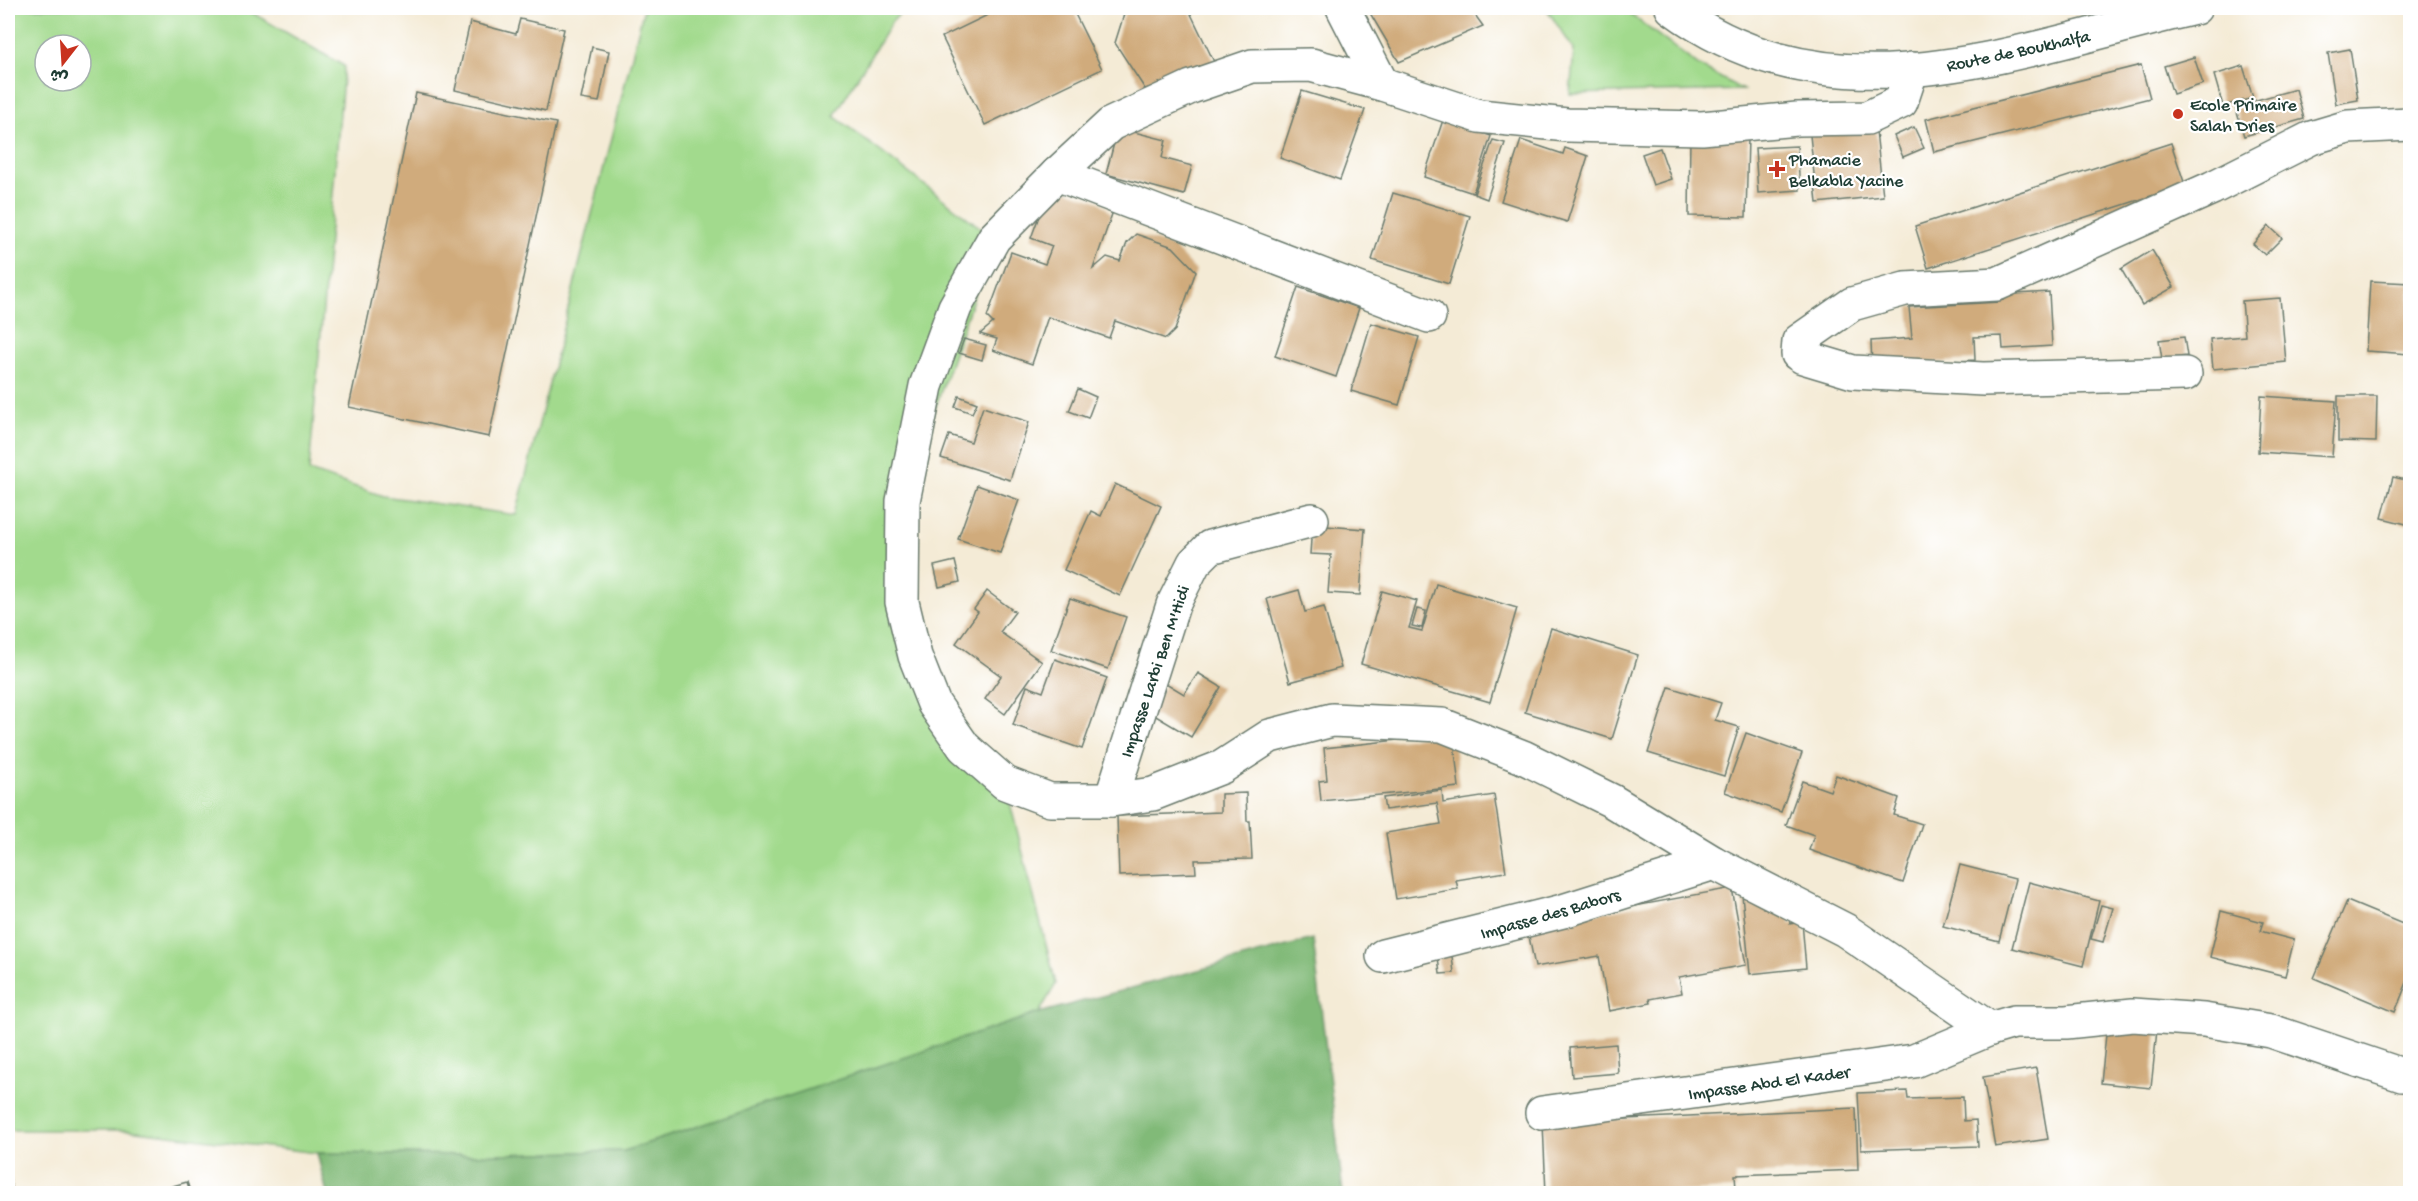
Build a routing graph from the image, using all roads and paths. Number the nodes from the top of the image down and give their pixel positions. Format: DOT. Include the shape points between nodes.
graph roads {
  1 [pos="1342,8"];
  2 [pos="1672,8"];
  3 [pos="2195,8"];
  4 [pos="1912,69"];
  5 [pos="1382,84"];
  6 [pos="2410,124"];
  7 [pos="1058,174"];
  8 [pos="1429,316"];
  9 [pos="2185,374"];
  10 [pos="1312,520"];
  11 [pos="1111,800"];
  12 [pos="1714,863"];
  13 [pos="1383,956"];
  14 [pos="1990,1029"];
  15 [pos="2408,1079"];
  16 [pos="1542,1113"];
  1 -- 5 [label="street"];
  2 -- 4 [label="street, Route de Boukhalfa" via="1691,22 1744,48 1789,64 1837,70"];
  3 -- 4 [label="street, Route de Boukhalfa" via="2006,57"];
  4 -- 5 [label="street" via="1901,102 1867,118 1797,119 1702,128 1567,125 1479,116"];
  5 -- 7 [label="street" via="1311,65 1252,66 1191,87 1111,124"];
  6 -- 9 [label="street" via="2348,127 2311,138 2212,188 1997,284 1905,289 1852,304 1799,341 1797,347 1803,357 1853,372 1983,379"];
  7 -- 8 [label="street"];
  7 -- 11 [label="street" via="994,238 955,307 926,386 903,501 903,602 915,656 934,704 964,747 1005,783 1050,800"];
  10 -- 11 [label="street, Impasse Larbi Ben M'Hidi" via="1210,547 1194,563 1173,605"];
  11 -- 12 [label="street" via="1153,795 1222,767 1270,736 1332,720 1442,725 1523,757 1612,801"];
  12 -- 13 [label="street, Impasse des Babors" via="1563,911"];
  12 -- 14 [label="street" via="1845,930"];
  14 -- 15 [label="street, Impasse Abd El Kader" via="2014,1022 2066,1022 2133,1015 2204,1020 2271,1031"];
  14 -- 16 [label="street, Impasse Abd El Kader" via="1914,1061"];
}
